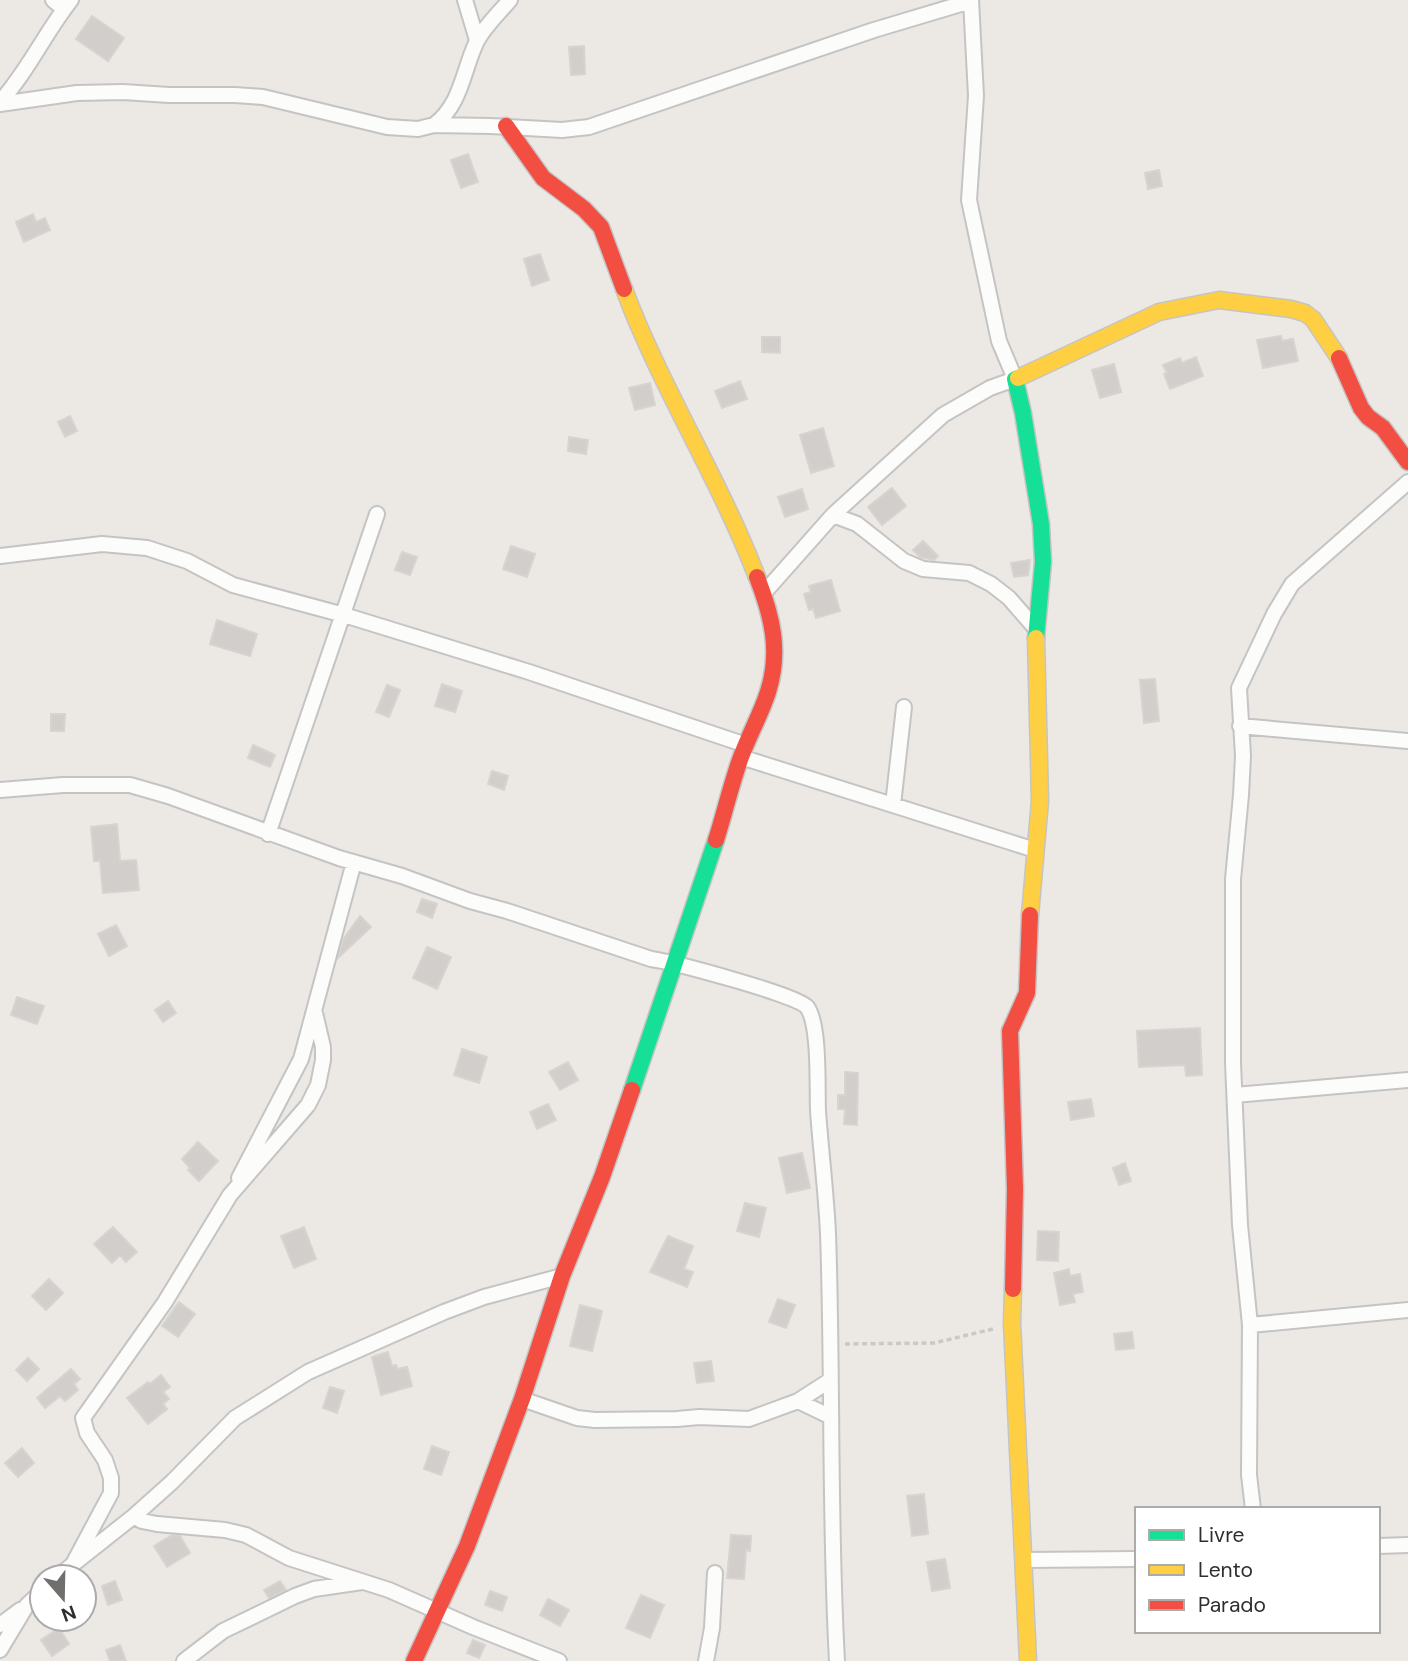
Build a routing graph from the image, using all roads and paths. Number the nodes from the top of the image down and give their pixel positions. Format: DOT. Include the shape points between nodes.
graph roads {
  1 [pos="465,0"];
  2 [pos="510,0"];
  3 [pos="971,0"];
  4 [pos="63,3"];
  5 [pos="477,40"];
  6 [pos="0,103"];
  7 [pos="434,125"];
  8 [pos="506,126"];
  9 [pos="1015,379"];
  10 [pos="1408,462"];
  11 [pos="1408,482"];
  12 [pos="377,514"];
  13 [pos="833,515"];
  14 [pos="0,556"];
  15 [pos="763,594"];
  16 [pos="344,615"];
  17 [pos="1036,629"];
  18 [pos="904,708"];
  19 [pos="1240,726"];
  20 [pos="1408,741"];
  21 [pos="743,751"];
  22 [pos="0,790"];
  23 [pos="893,805"];
  24 [pos="268,834"];
  25 [pos="1035,850"];
  26 [pos="354,862"];
  27 [pos="673,962"];
  28 [pos="314,1013"];
  29 [pos="1408,1080"];
  30 [pos="1235,1095"];
  31 [pos="230,1195"];
  32 [pos="562,1276"];
  33 [pos="1408,1310"];
  34 [pos="1012,1323"];
  35 [pos="1250,1325"];
  36 [pos="830,1344"];
  37 [pos="829,1381"];
  38 [pos="522,1399"];
  39 [pos="798,1401"];
  40 [pos="829,1416"];
  41 [pos="1253,1507"];
  42 [pos="134,1516"];
  43 [pos="1408,1545"];
  44 [pos="1380,1546"];
  45 [pos="1135,1559"];
  46 [pos="1024,1560"];
  47 [pos="74,1563"];
  48 [pos="74,1563"];
  49 [pos="715,1573"];
  50 [pos="363,1582"];
  51 [pos="27,1605"];
  52 [pos="438,1612"];
  53 [pos="0,1625"];
  54 [pos="0,1650"];
  55 [pos="184,1661"];
  56 [pos="414,1661"];
  57 [pos="559,1661"];
  58 [pos="706,1661"];
  59 [pos="836,1661"];
  60 [pos="1028,1661"];
  1 -- 5 [label="street"];
  2 -- 5 [label="street"];
  3 -- 8 [label="street" via="589,127"];
  3 -- 9 [label="street" via="976,96 969,200 999,341"];
  4 -- 6 [label="street" via="17,84"];
  5 -- 7 [label="street" via="457,96"];
  6 -- 7 [label="street" via="88,93 235,95 263,97 387,127"];
  7 -- 8 [label="street"];
  8 -- 15 [label="street" via="541,176 601,227 639,329 707,464"];
  9 -- 10 [label="street" via="1159,312 1219,300 1291,309 1313,319 1338,357 1361,408"];
  9 -- 13 [label="street" via="943,415"];
  9 -- 17 [label="street" via="1041,524 1043,562"];
  11 -- 19 [label="street" via="1307,569 1281,599 1239,688"];
  12 -- 16 [label="street"];
  13 -- 15 [label="street"];
  13 -- 17 [label="street" via="857,524 904,561 923,569 968,573 990,584"];
  14 -- 16 [label="street" via="102,544 147,548 187,561 233,585"];
  15 -- 21 [label="street" via="775,639 775,664"];
  16 -- 21 [label="street" via="529,672"];
  16 -- 24 [label="street"];
  17 -- 25 [label="street" via="1040,801"];
  18 -- 23 [label="street"];
  19 -- 20 [label="street"];
  19 -- 30 [label="street" via="1241,795 1233,880"];
  21 -- 23 [label="street"];
  21 -- 27 [label="street"];
  22 -- 24 [label="street" via="130,785"];
  23 -- 25 [label="street"];
  24 -- 26 [label="street"];
  25 -- 34 [label="street" via="1027,993 1010,1031 1015,1188"];
  26 -- 27 [label="street" via="651,959"];
  26 -- 28 [label="street"];
  27 -- 32 [label="street" via="602,1177"];
  27 -- 36 [label="street" via="781,995 805,1004 810,1012 828,1229"];
  28 -- 31 [label="street" via="302,1059"];
  28 -- 31 [label="street" via="323,1047 318,1084 308,1105"];
  29 -- 30 [label="street"];
  30 -- 35 [label="street"];
  31 -- 47 [label="street" via="165,1302 83,1418 105,1460 111,1493"];
  32 -- 38 [label="street"];
  32 -- 42 [label="street" via="444,1312 308,1372 235,1418"];
  33 -- 35 [label="street"];
  34 -- 36 [label="path" via="934,1343"];
  34 -- 46 [label="street"];
  35 -- 41 [label="street"];
  36 -- 37 [label="street"];
  37 -- 39 [label="street"];
  37 -- 40 [label="street"];
  38 -- 39 [label="street" via="595,1420 749,1419"];
  38 -- 52 [label="street"];
  39 -- 40 [label="street"];
  40 -- 59 [label="street"];
  42 -- 48 [label="street"];
  42 -- 50 [label="street" via="157,1524 246,1535 289,1558"];
  43 -- 44 [label="street"];
  45 -- 46 [label="street"];
  46 -- 60 [label="street"];
  49 -- 58 [label="street"];
  50 -- 52 [label="street"];
  50 -- 55 [label="street" via="295,1596 223,1631"];
  51 -- 53 [label="street"];
  51 -- 54 [label="street"];
  52 -- 56 [label="street"];
  52 -- 57 [label="street"];
}
